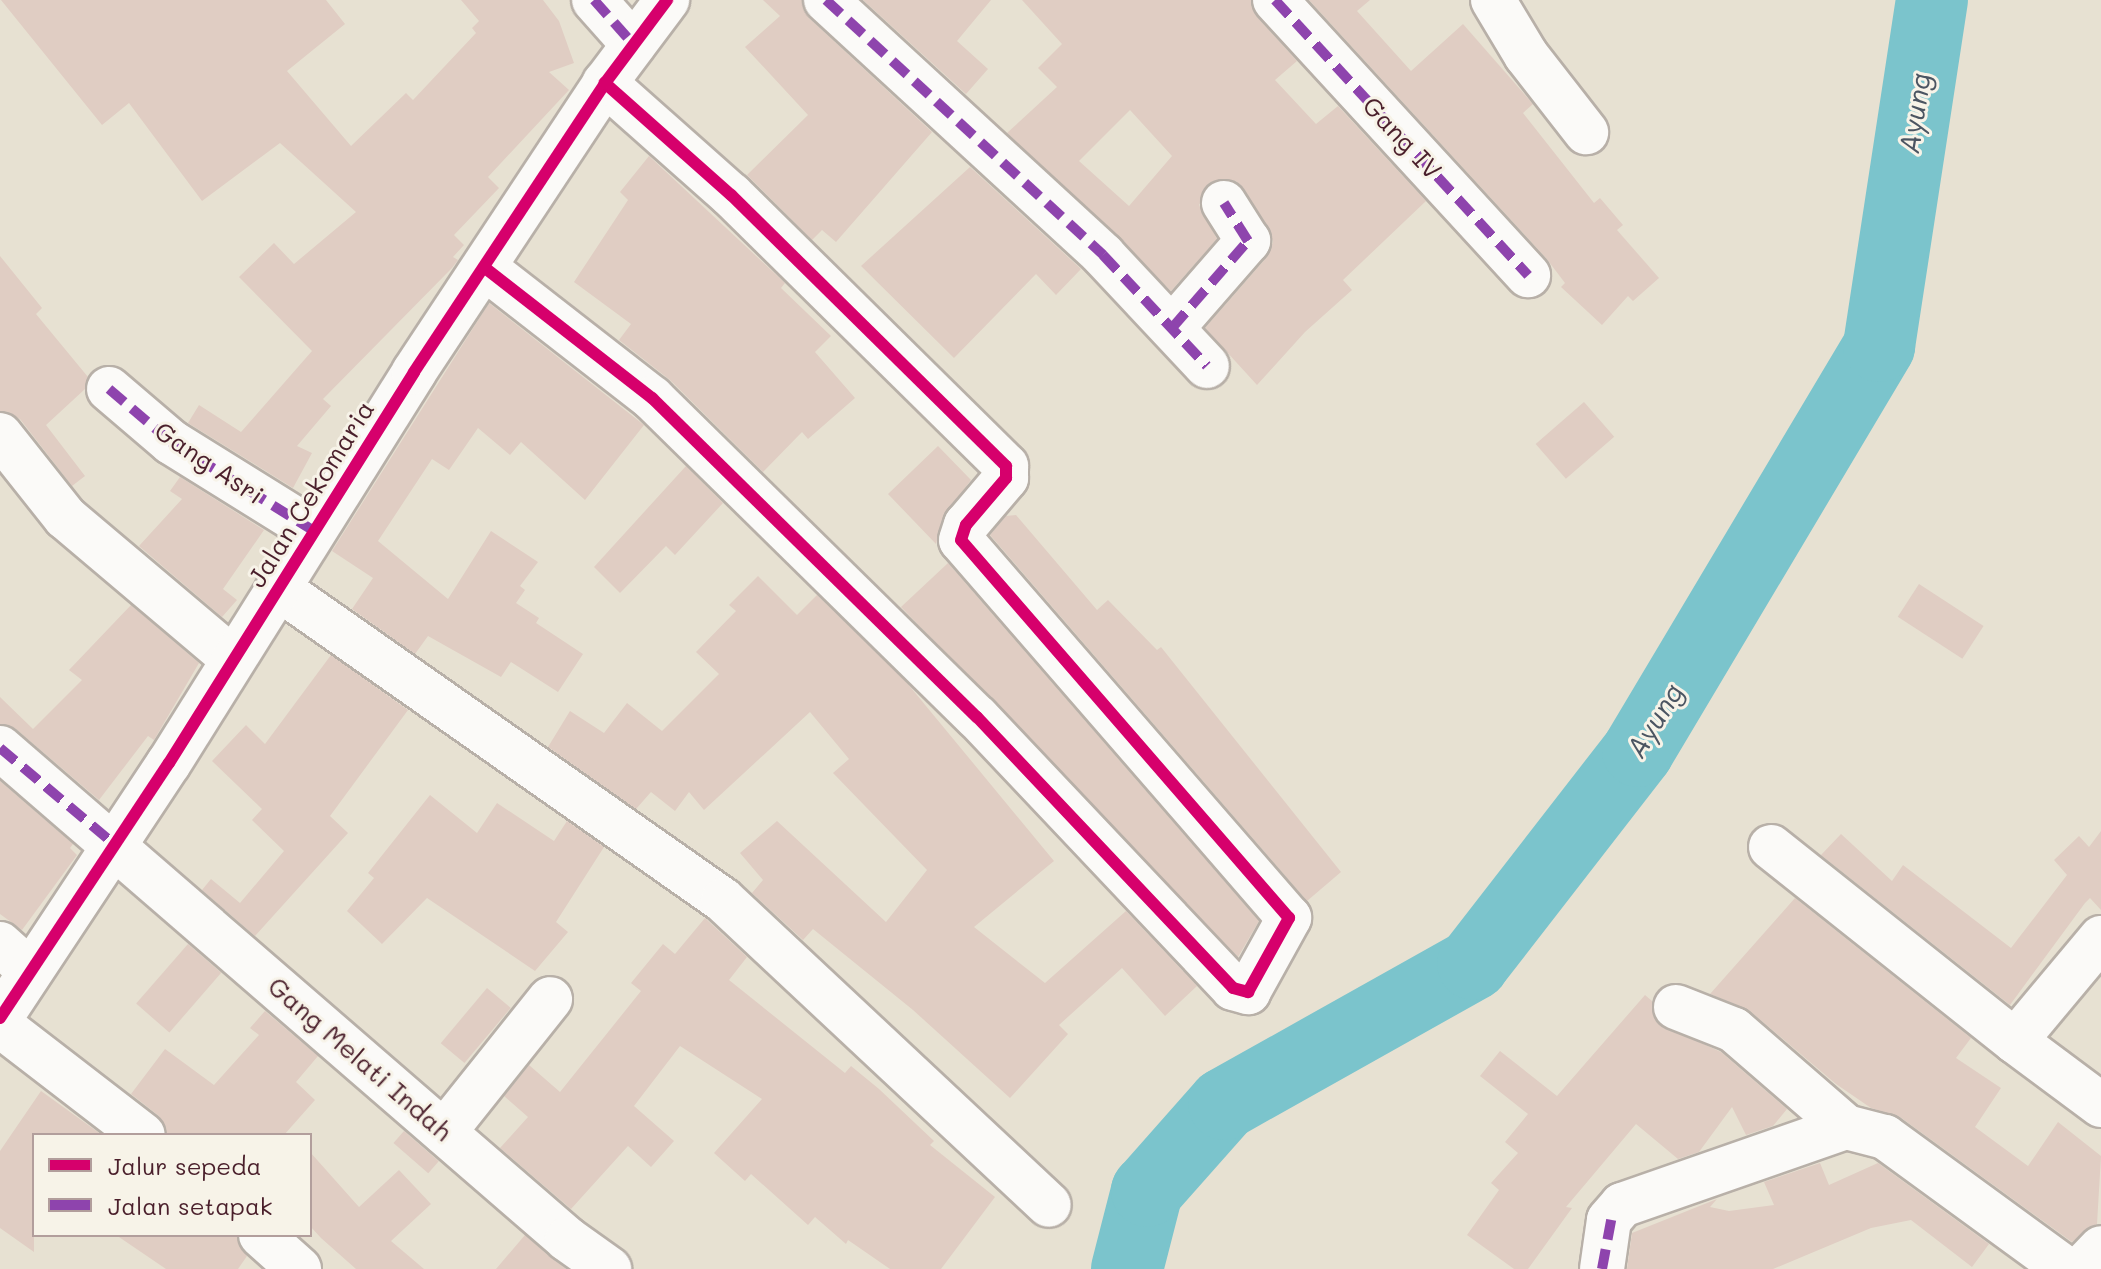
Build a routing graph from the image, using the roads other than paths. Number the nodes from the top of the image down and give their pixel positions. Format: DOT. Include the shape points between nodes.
graph roads {
  1 [pos="594,0"];
  2 [pos="667,0"];
  3 [pos="826,0"];
  4 [pos="1275,0"];
  5 [pos="1493,0"];
  6 [pos="633,44"];
  7 [pos="605,83"];
  8 [pos="1586,132"];
  9 [pos="1224,203"];
  10 [pos="485,268"];
  11 [pos="1528,275"];
  12 [pos="1172,328"];
  13 [pos="1207,366"];
  14 [pos="109,389"];
  15 [pos="0,435"];
  16 [pos="314,531"];
  17 [pos="278,588"];
  18 [pos="232,658"];
  19 [pos="0,748"];
  20 [pos="114,844"];
  21 [pos="1771,847"];
  22 [pos="2101,938"];
  23 [pos="14,956"];
  24 [pos="550,999"];
  25 [pos="1676,1007"];
  26 [pos="0,1018"];
  27 [pos="0,1025"];
  28 [pos="2015,1041"];
  29 [pos="2101,1105"];
  30 [pos="1846,1127"];
  31 [pos="444,1132"];
  32 [pos="140,1133"];
  33 [pos="1049,1205"];
  34 [pos="263,1237"];
  35 [pos="2101,1248"];
  36 [pos="299,1269"];
  37 [pos="609,1269"];
  38 [pos="1602,1269"];
  39 [pos="2066,1269"];
  40 [pos="2081,1269"];
  1 -- 6 [label="street"];
  2 -- 6 [label="street, Jalan Cekomaria"];
  3 -- 12 [label="street" via="1103,255"];
  4 -- 11 [label="street, Gang IV"];
  5 -- 8 [label="street" via="1526,55"];
  6 -- 7 [label="street, Jalan Cekomaria"];
  7 -- 10 [label="street, Jalan Cekomaria"];
  7 -- 10 [label="street" via="731,195 1006,466 1006,478 966,525 961,540 1289,918 1248,992 1233,988 977,717 663,408"];
  9 -- 12 [label="street" via="1248,241"];
  10 -- 16 [label="street, Jalan Cekomaria"];
  12 -- 13 [label="street"];
  14 -- 16 [label="street, Gang Asri" via="171,442"];
  15 -- 18 [label="street" via="65,517"];
  16 -- 17 [label="street, Jalan Cekomaria"];
  17 -- 18 [label="street, Jalan Cekomaria"];
  17 -- 33 [label="street" via="723,900"];
  18 -- 20 [label="street, Jalan Cekomaria"];
  19 -- 20 [label="street, Gang Melati Indah"];
  20 -- 23 [label="street, Jalan Cekomaria"];
  20 -- 31 [label="street, Gang Melati Indah"];
  21 -- 28 [label="street"];
  22 -- 28 [label="street"];
  23 -- 26 [label="street, Jalan Cekomaria"];
  24 -- 31 [label="street"];
  25 -- 30 [label="street" via="1734,1030"];
  27 -- 32 [label="street"];
  28 -- 29 [label="street"];
  30 -- 38 [label="street" via="1622,1205 1609,1220"];
  30 -- 39 [label="street" via="1871,1129 1885,1137"];
  31 -- 37 [label="street, Gang Melati Indah"];
  34 -- 36 [label="street"];
  35 -- 40 [label="street"];
}
